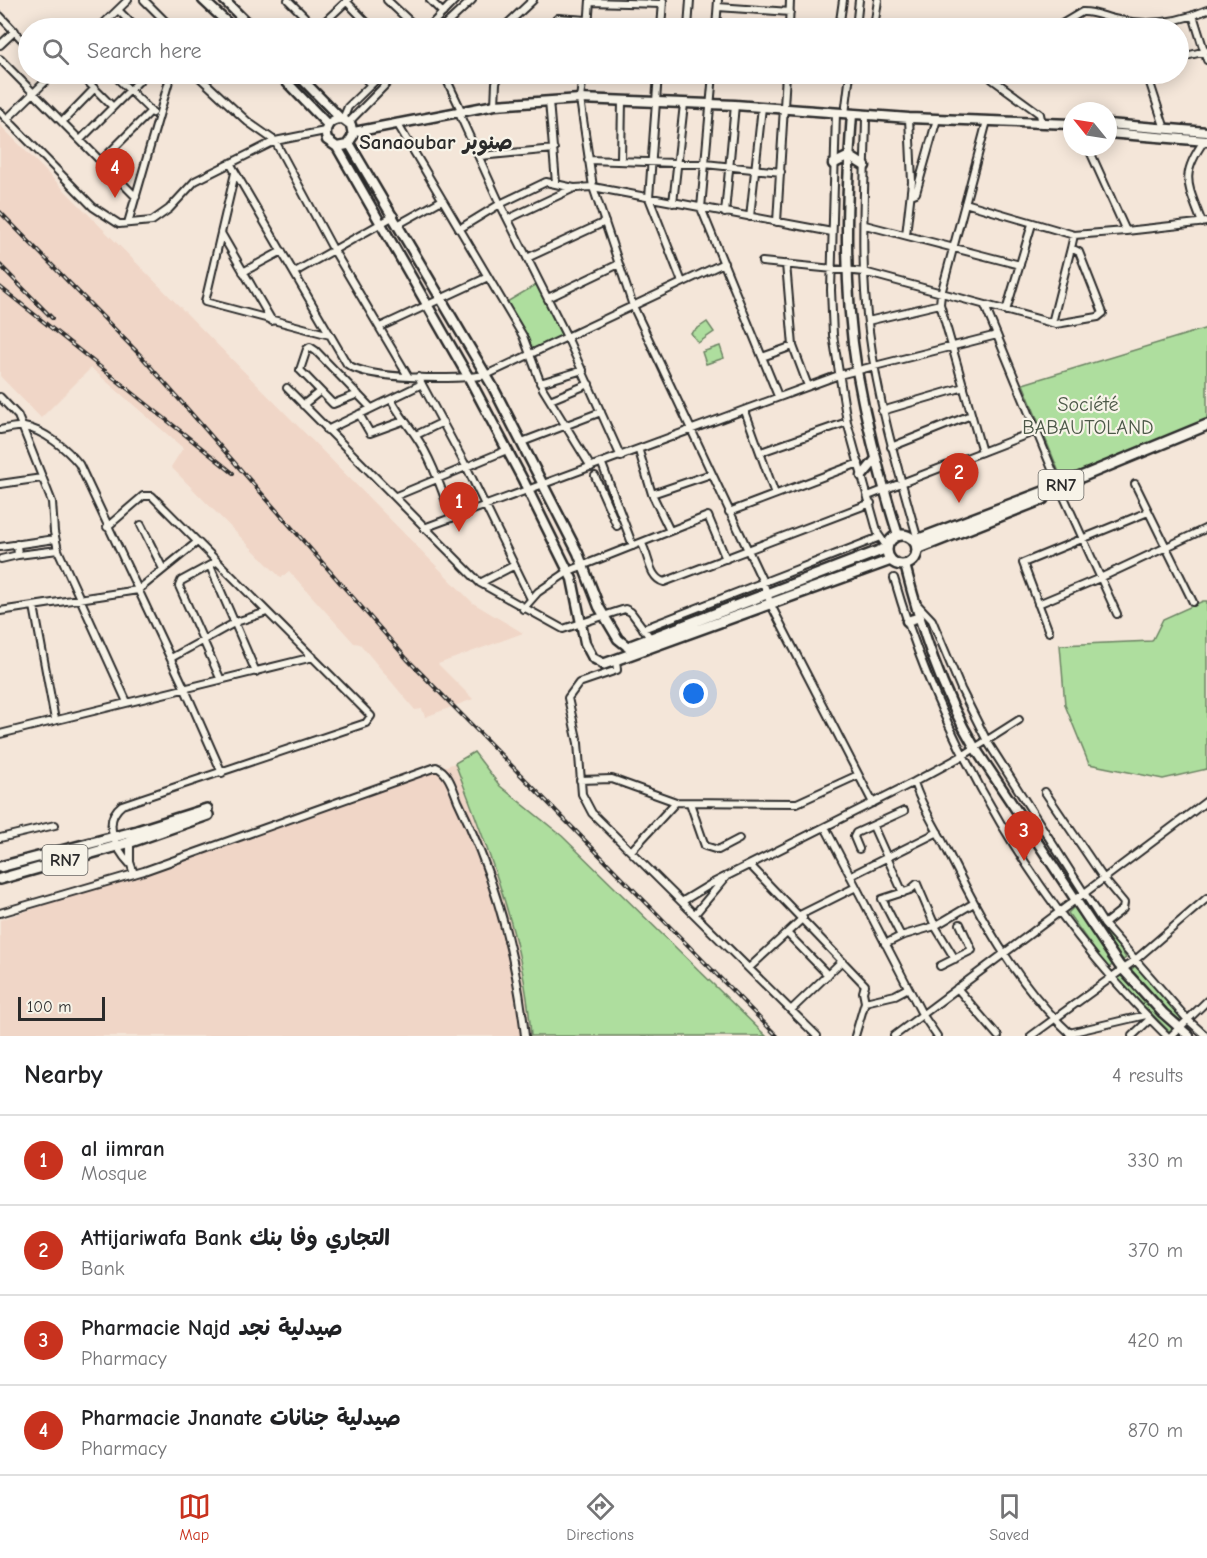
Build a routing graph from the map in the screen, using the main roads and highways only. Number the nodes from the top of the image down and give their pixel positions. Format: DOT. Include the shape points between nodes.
graph roads {
  1 [pos="1207,425"];
  2 [pos="1207,430"];
  3 [pos="1060,489"];
  4 [pos="916,543"];
  5 [pos="887,548"];
  6 [pos="891,560"];
  7 [pos="628,647"];
  8 [pos="604,664"];
  9 [pos="207,812"];
  10 [pos="115,842"];
  11 [pos="0,867"];
  12 [pos="0,879"];
  1 -- 3 [label="main road, RN7"];
  2 -- 3 [label="main road, RN7"];
  3 -- 4 [label="main road, RN7"];
  4 -- 5 [label="main road" via="898,535"];
  4 -- 6 [label="main road" via="914,559 904,565"];
  5 -- 6 [label="main road"];
  5 -- 7 [label="main road"];
  6 -- 8 [label="main road"];
  9 -- 10 [label="main road, RN7"];
  10 -- 11 [label="main road, RN7"];
  10 -- 12 [label="main road, RN7"];
}
